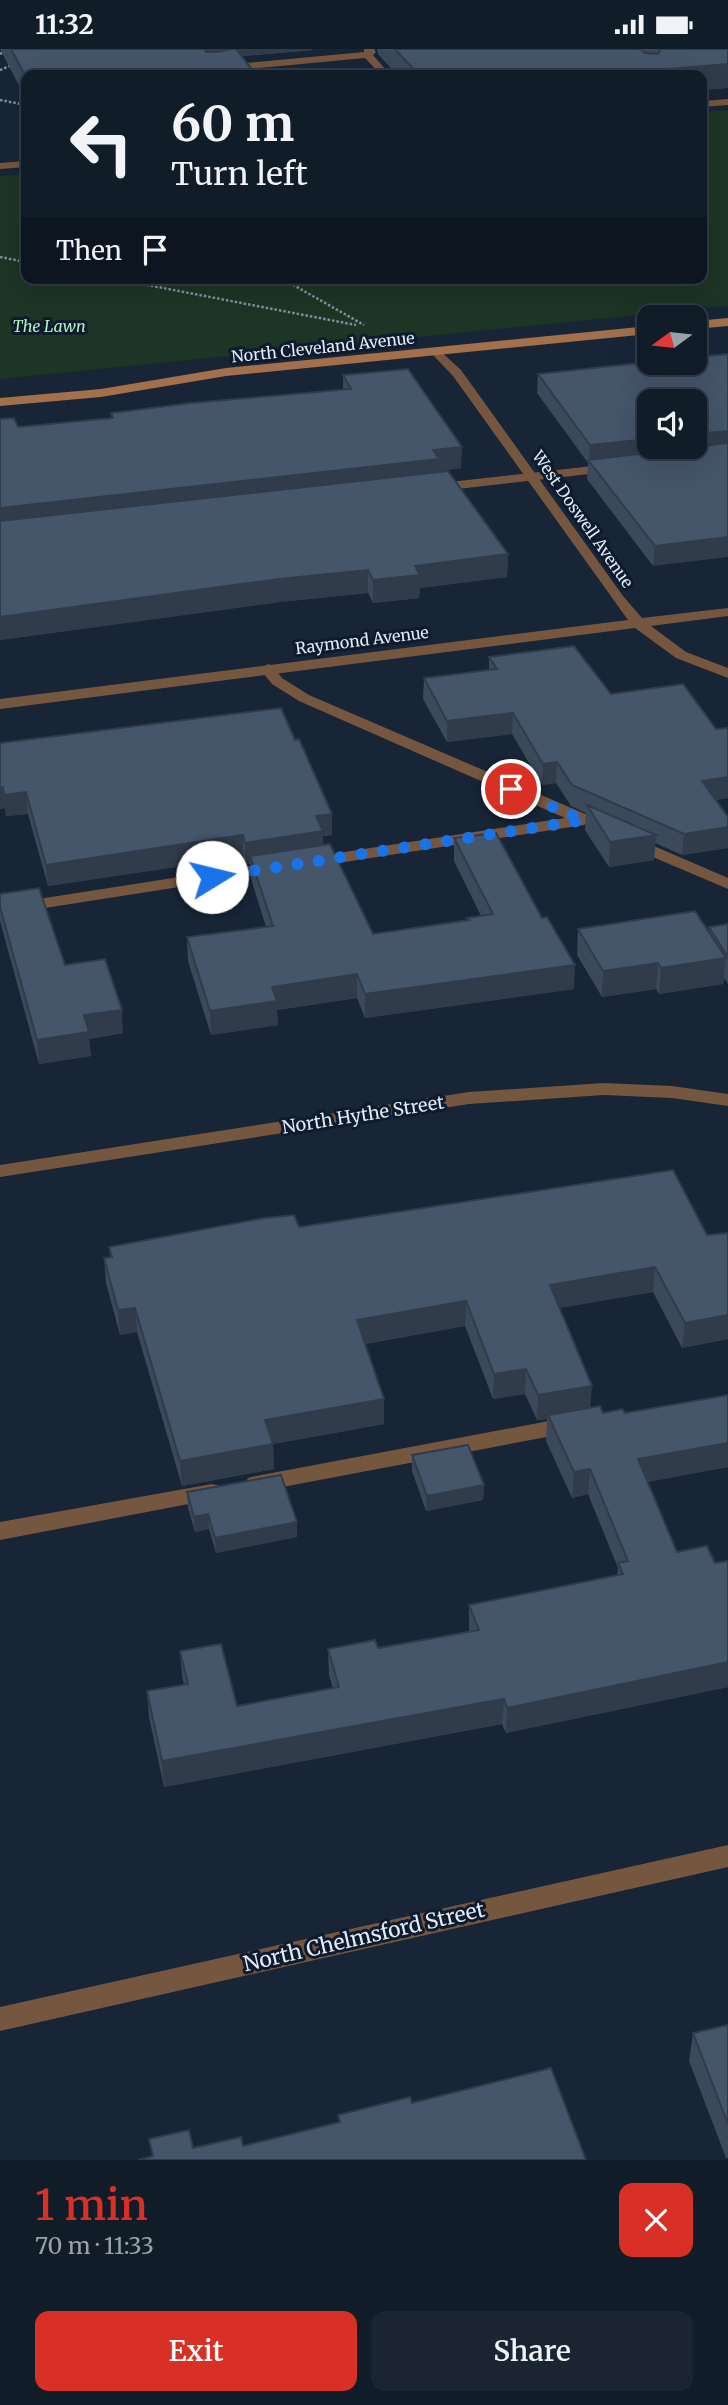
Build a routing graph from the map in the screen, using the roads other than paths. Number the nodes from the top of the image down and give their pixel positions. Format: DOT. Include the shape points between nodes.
graph roads {
  1 [pos="368,52"];
  2 [pos="222,70"];
  3 [pos="382,70"];
  4 [pos="728,102"];
  5 [pos="707,104"];
  6 [pos="21,164"];
  7 [pos="0,166"];
  8 [pos="728,321"];
  9 [pos="707,324"];
  10 [pos="637,331"];
  11 [pos="437,352"];
  12 [pos="0,403"];
  13 [pos="623,467"];
  14 [pos="531,477"];
  15 [pos="422,489"];
  16 [pos="728,612"];
  17 [pos="639,624"];
  18 [pos="268,669"];
  19 [pos="728,673"];
  20 [pos="0,704"];
  21 [pos="620,836"];
  22 [pos="728,884"];
  23 [pos="0,910"];
  24 [pos="728,1100"];
  25 [pos="0,1171"];
  26 [pos="591,1421"];
  27 [pos="0,1531"];
  28 [pos="728,1856"];
  29 [pos="0,2019"];
  1 -- 2 [label="street"];
  1 -- 3 [label="street"];
  4 -- 5 [label="street"];
  6 -- 7 [label="street"];
  8 -- 9 [label="main road"];
  10 -- 11 [label="main road, North Cleveland Avenue"];
  11 -- 12 [label="main road, North Cleveland Avenue" via="226,373"];
  11 -- 14 [label="street, West Doswell Avenue"];
  13 -- 14 [label="street"];
  14 -- 15 [label="street"];
  14 -- 17 [label="street, West Doswell Avenue"];
  16 -- 17 [label="street, Raymond Avenue"];
  17 -- 18 [label="street, Raymond Avenue"];
  17 -- 19 [label="street, West Doswell Avenue" via="681,655"];
  18 -- 20 [label="street, Raymond Avenue"];
  18 -- 23 [label="street" via="277,681 304,698 590,823"];
  21 -- 22 [label="street"];
  24 -- 25 [label="street, North Hythe Street" via="604,1089 469,1098"];
  26 -- 27 [label="street"];
  28 -- 29 [label="street, North Chelmsford Street"];
}
